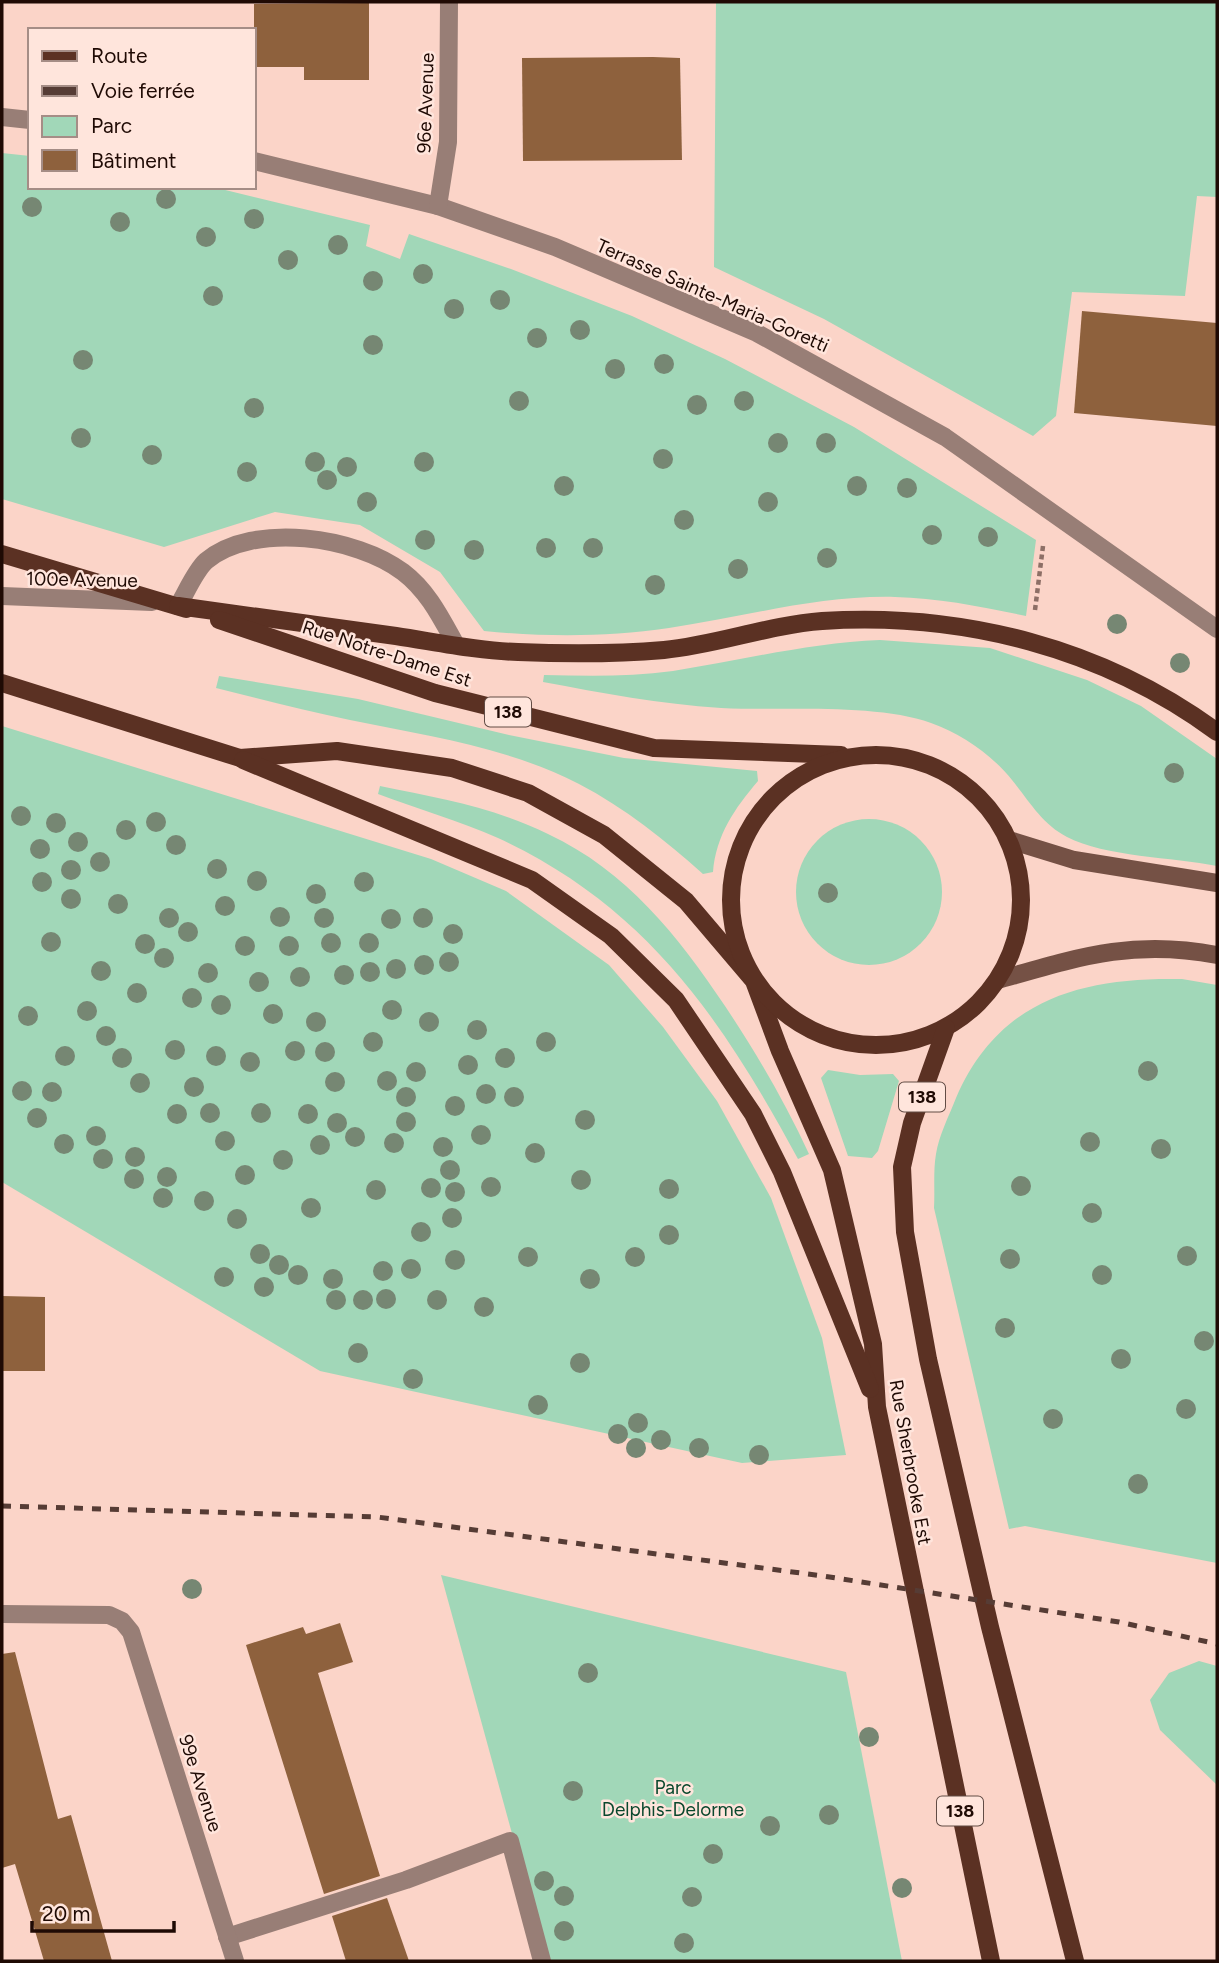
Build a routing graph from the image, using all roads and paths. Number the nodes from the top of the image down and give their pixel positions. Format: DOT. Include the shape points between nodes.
graph roads {
  1 [pos="449,2"];
  2 [pos="2,117"];
  3 [pos="28,120"];
  4 [pos="256,161"];
  5 [pos="438,206"];
  6 [pos="1044,542"];
  7 [pos="2,554"];
  8 [pos="2,596"];
  9 [pos="170,604"];
  10 [pos="1034,618"];
  11 [pos="1217,629"];
  12 [pos="456,645"];
  13 [pos="2,683"];
  14 [pos="1217,732"];
  15 [pos="852,755"];
  16 [pos="240,758"];
  17 [pos="1009,840"];
  18 [pos="1217,883"];
  19 [pos="1217,955"];
  20 [pos="998,980"];
  21 [pos="754,981"];
  22 [pos="946,1028"];
  23 [pos="877,1407"];
  24 [pos="2,1614"];
  25 [pos="227,1937"];
  26 [pos="234,1961"];
  27 [pos="542,1961"];
  28 [pos="991,1961"];
  29 [pos="1075,1961"];
  1 -- 5 [label="street, 96e Avenue" via="448,142"];
  2 -- 3 [label="street"];
  4 -- 5 [label="street, Terrasse Sainte-Maria-Goretti"];
  5 -- 11 [label="street, Terrasse Sainte-Maria-Goretti" via="682,299 832,372 946,437"];
  6 -- 10 [label="path"];
  7 -- 9 [label="main road, Rue Notre-Dame Est / 138"];
  8 -- 9 [label="street, 100e Avenue"];
  9 -- 12 [label="main road"];
  9 -- 12 [label="street" via="206,561 246,542 286,536 328,541 366,552 403,572 432,600"];
  9 -- 15 [label="main road, Rue Notre-Dame Est / 138" via="435,693 654,748"];
  12 -- 14 [label="main road" via="517,652 665,650 820,621 955,626 1084,657 1169,698"];
  13 -- 16 [label="main road, 138"];
  15 -- 17 [label="main road, 138" via="900,755 945,771 983,800"];
  15 -- 21 [label="main road, 138" via="806,771 768,801 742,841 730,888 734,937"];
  16 -- 21 [label="main road, 138" via="337,751 452,768 528,793 604,835 686,901"];
  16 -- 23 [label="main road" via="532,880 611,936 676,1000 753,1114 782,1172"];
  17 -- 18 [label="main road" via="1074,860"];
  17 -- 20 [label="main road, 138" via="1021,887 1017,935"];
  19 -- 20 [label="main road" via="1176,947 1138,948 1075,958"];
  20 -- 22 [label="main road, 138" via="976,1007"];
  21 -- 22 [label="main road, 138" via="783,1013 820,1036 863,1046 906,1044"];
  21 -- 23 [label="main road, Rue Sherbrooke Est / 138" via="832,1170 873,1344"];
  22 -- 29 [label="main road, Rue Sherbrooke Est / 138" via="912,1123 902,1167 905,1232 928,1359 990,1627"];
  23 -- 28 [label="main road, Rue Sherbrooke Est / 138"];
  24 -- 25 [label="street, 99e Avenue" via="109,1615 122,1620 131,1632"];
  25 -- 26 [label="street, 99e Avenue"];
  25 -- 27 [label="street" via="406,1880 510,1841"];
}
